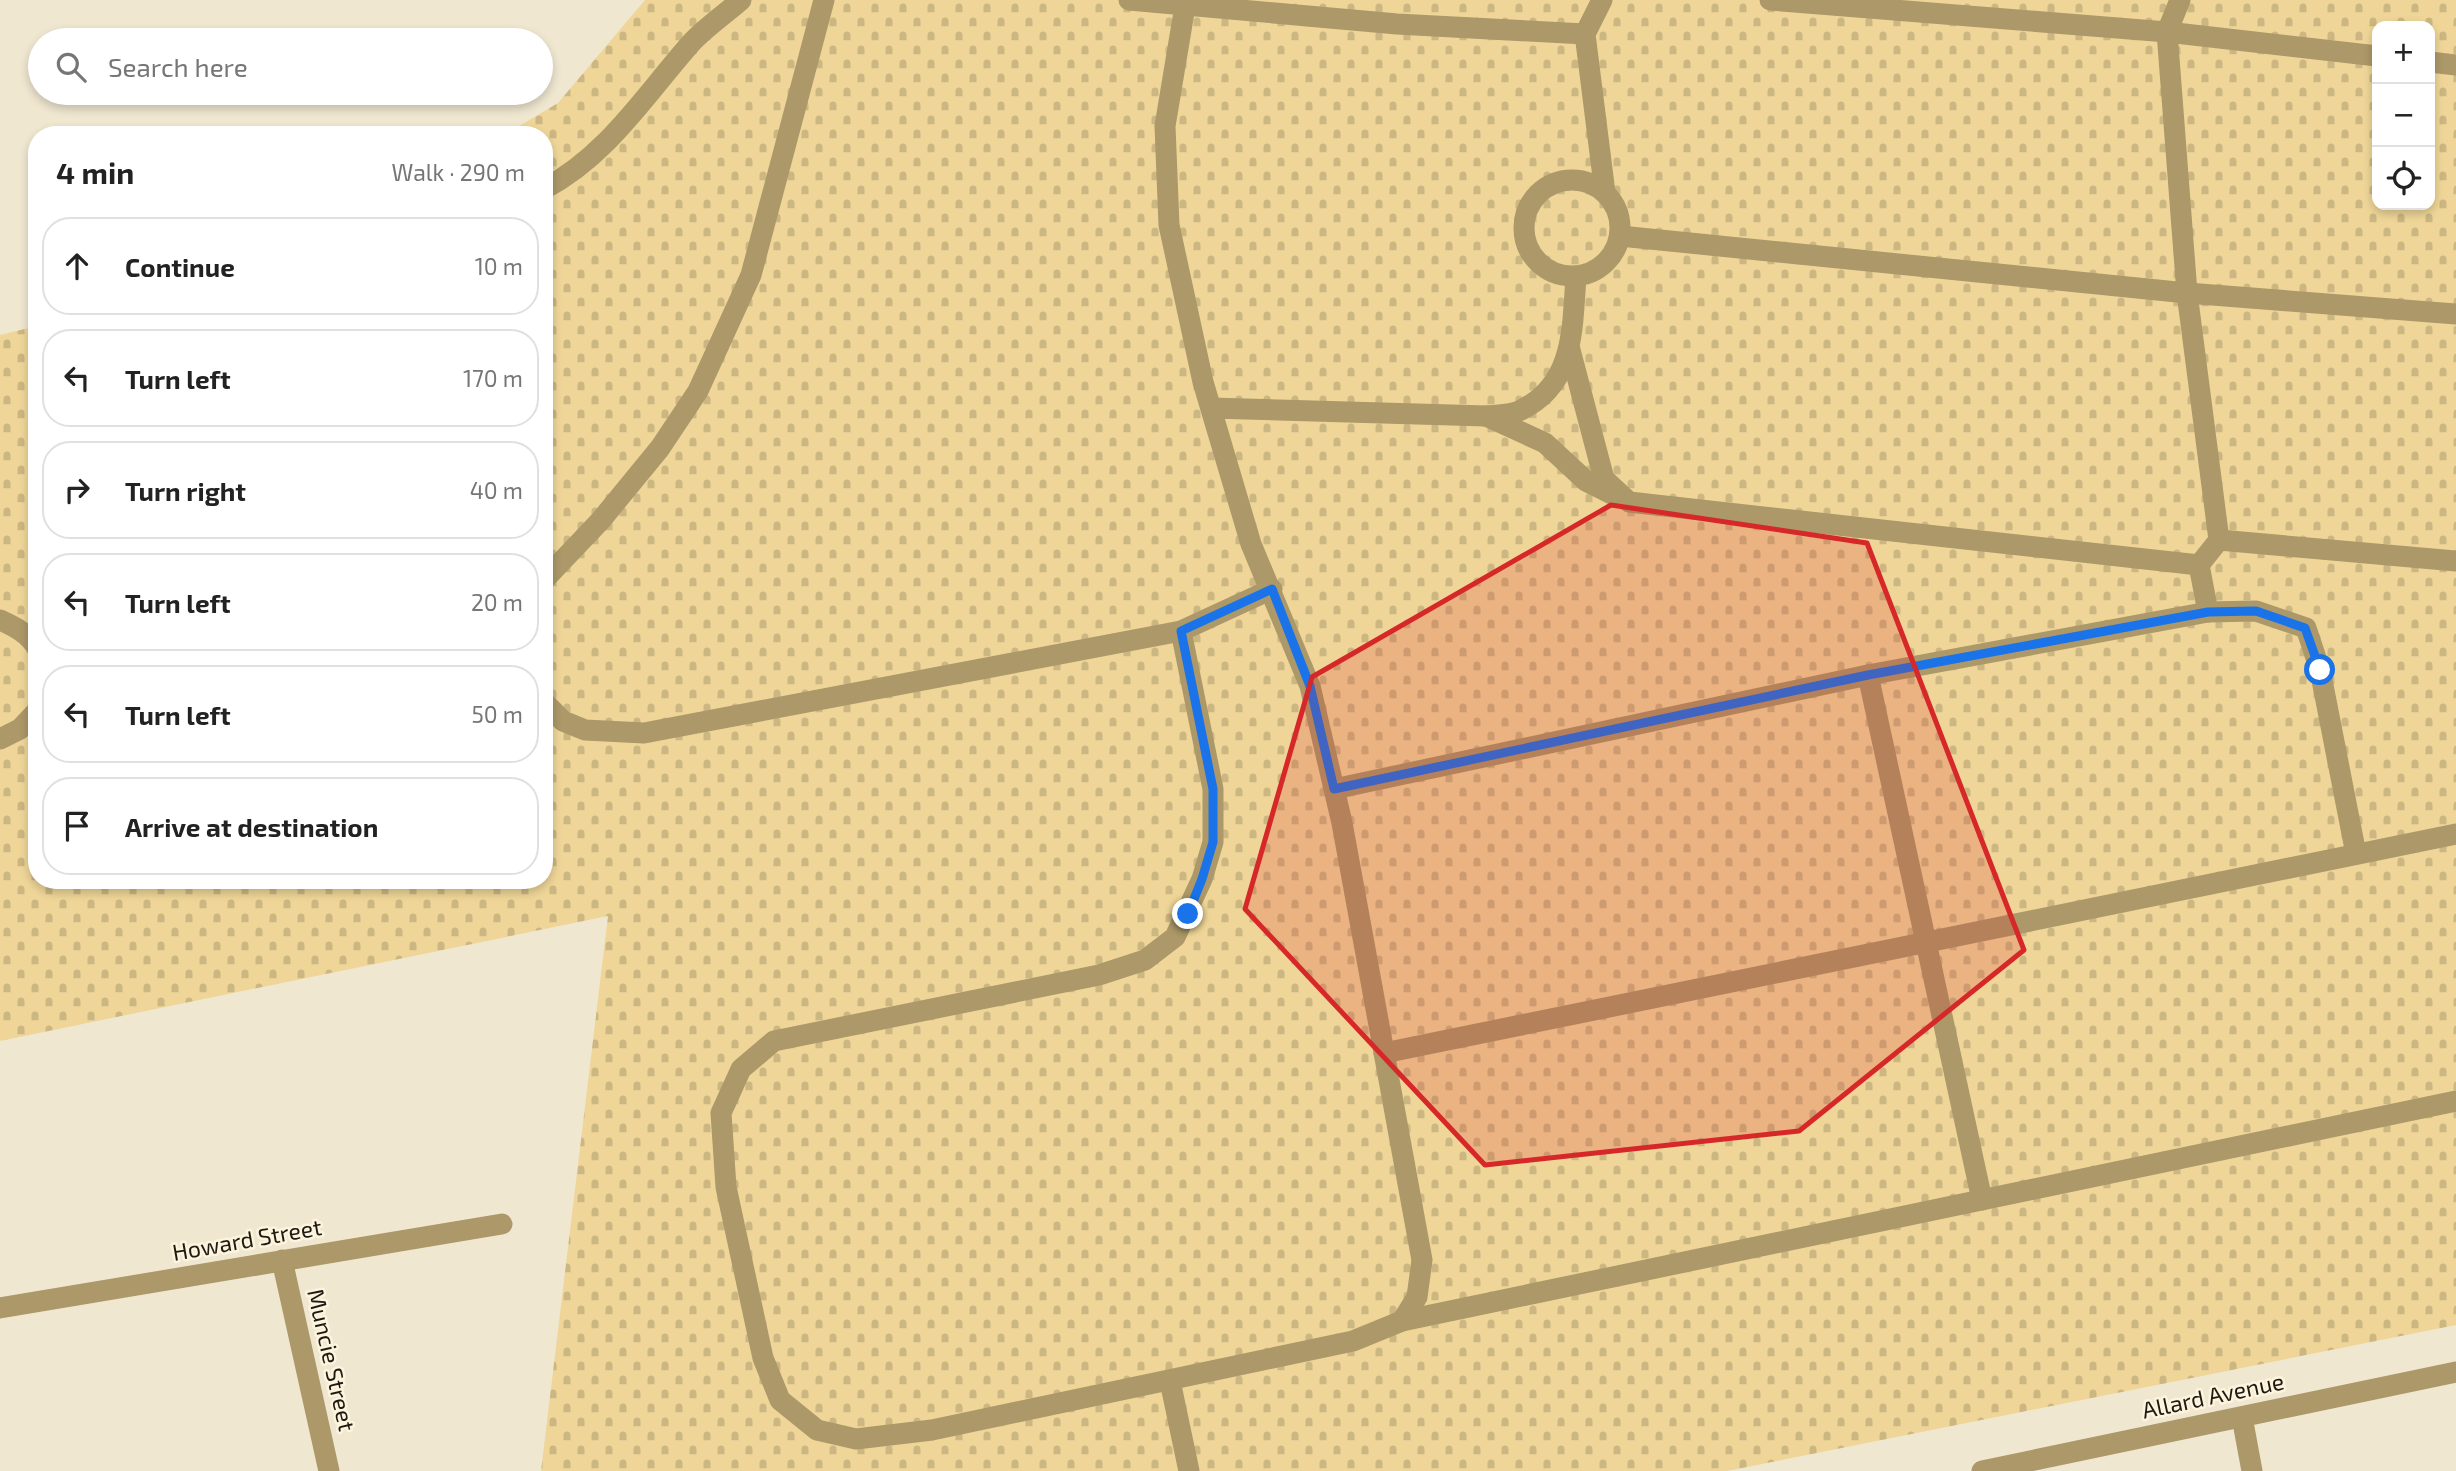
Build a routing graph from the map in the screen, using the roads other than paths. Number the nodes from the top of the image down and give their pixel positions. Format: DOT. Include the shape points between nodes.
graph roads {
  1 [pos="741,0"];
  2 [pos="824,0"];
  3 [pos="1129,0"];
  4 [pos="1602,0"];
  5 [pos="1770,0"];
  6 [pos="2180,0"];
  7 [pos="1187,3"];
  8 [pos="2167,32"];
  9 [pos="1585,34"];
  10 [pos="2372,55"];
  11 [pos="2435,63"];
  12 [pos="2456,65"];
  13 [pos="553,184"];
  14 [pos="1605,193"];
  15 [pos="1620,236"];
  16 [pos="1576,277"];
  17 [pos="2187,293"];
  18 [pos="2456,314"];
  19 [pos="1570,350"];
  20 [pos="1211,408"];
  21 [pos="1486,416"];
  22 [pos="1629,502"];
  23 [pos="2219,540"];
  24 [pos="2456,561"];
  25 [pos="2199,565"];
  26 [pos="553,571"];
  27 [pos="1272,589"];
  28 [pos="2208,612"];
  29 [pos="0,620"];
  30 [pos="1181,631"];
  31 [pos="28,637"];
  32 [pos="1868,675"];
  33 [pos="553,711"];
  34 [pos="28,721"];
  35 [pos="0,739"];
  36 [pos="1334,789"];
  37 [pos="2456,834"];
  38 [pos="2356,854"];
  39 [pos="1928,943"];
  40 [pos="1384,1054"];
  41 [pos="2456,1101"];
  42 [pos="1982,1200"];
  43 [pos="502,1224"];
  44 [pos="282,1260"];
  45 [pos="0,1308"];
  46 [pos="1402,1321"];
  47 [pos="2456,1373"];
  48 [pos="1170,1381"];
  49 [pos="2242,1417"];
  50 [pos="329,1471"];
  51 [pos="1189,1471"];
  52 [pos="1982,1471"];
  53 [pos="2252,1471"];
  1 -- 13 [label="street" via="694,40 614,136"];
  2 -- 26 [label="street" via="751,275 698,391 660,448"];
  3 -- 7 [label="street"];
  4 -- 9 [label="street"];
  5 -- 8 [label="street"];
  6 -- 8 [label="street"];
  7 -- 9 [label="street" via="1397,24"];
  7 -- 20 [label="street" via="1165,125 1169,225"];
  8 -- 10 [label="street"];
  8 -- 17 [label="street"];
  9 -- 14 [label="street"];
  11 -- 12 [label="street"];
  14 -- 15 [label="street" via="1617,213"];
  14 -- 16 [label="street" via="1580,180 1561,182 1535,198 1527,212 1526,243 1534,257 1559,275"];
  15 -- 16 [label="street" via="1605,264"];
  15 -- 17 [label="street"];
  16 -- 19 [label="street"];
  17 -- 18 [label="street"];
  17 -- 23 [label="street"];
  19 -- 21 [label="street" via="1557,380 1542,395 1518,412"];
  19 -- 22 [label="street" via="1604,479"];
  20 -- 21 [label="street"];
  20 -- 27 [label="street" via="1251,544"];
  21 -- 22 [label="street" via="1545,443 1586,481"];
  22 -- 25 [label="street"];
  23 -- 24 [label="street"];
  23 -- 25 [label="street"];
  25 -- 28 [label="street"];
  27 -- 30 [label="street"];
  27 -- 36 [label="street" via="1310,686"];
  28 -- 32 [label="street"];
  28 -- 38 [label="street" via="2256,611 2305,628 2320,670"];
  29 -- 31 [label="street"];
  30 -- 33 [label="street" via="644,733 585,730"];
  30 -- 48 [label="street" via="1213,789 1213,842 1202,879 1175,937 1145,960 1099,975 774,1041 741,1069 721,1114 726,1187 763,1358 780,1400 817,1430 856,1439 932,1430"];
  32 -- 36 [label="street"];
  32 -- 39 [label="street"];
  34 -- 35 [label="street"];
  36 -- 40 [label="street"];
  37 -- 38 [label="street"];
  38 -- 39 [label="street"];
  39 -- 40 [label="street"];
  39 -- 42 [label="street"];
  40 -- 46 [label="street" via="1422,1260 1417,1297"];
  41 -- 42 [label="street"];
  42 -- 46 [label="street"];
  43 -- 44 [label="street, Howard Street"];
  44 -- 45 [label="street, Howard Street"];
  44 -- 50 [label="street, Muncie Street"];
  46 -- 48 [label="street" via="1353,1341"];
  47 -- 49 [label="street, Allard Avenue"];
  48 -- 51 [label="street"];
  49 -- 52 [label="street, Allard Avenue"];
  49 -- 53 [label="street"];
}
